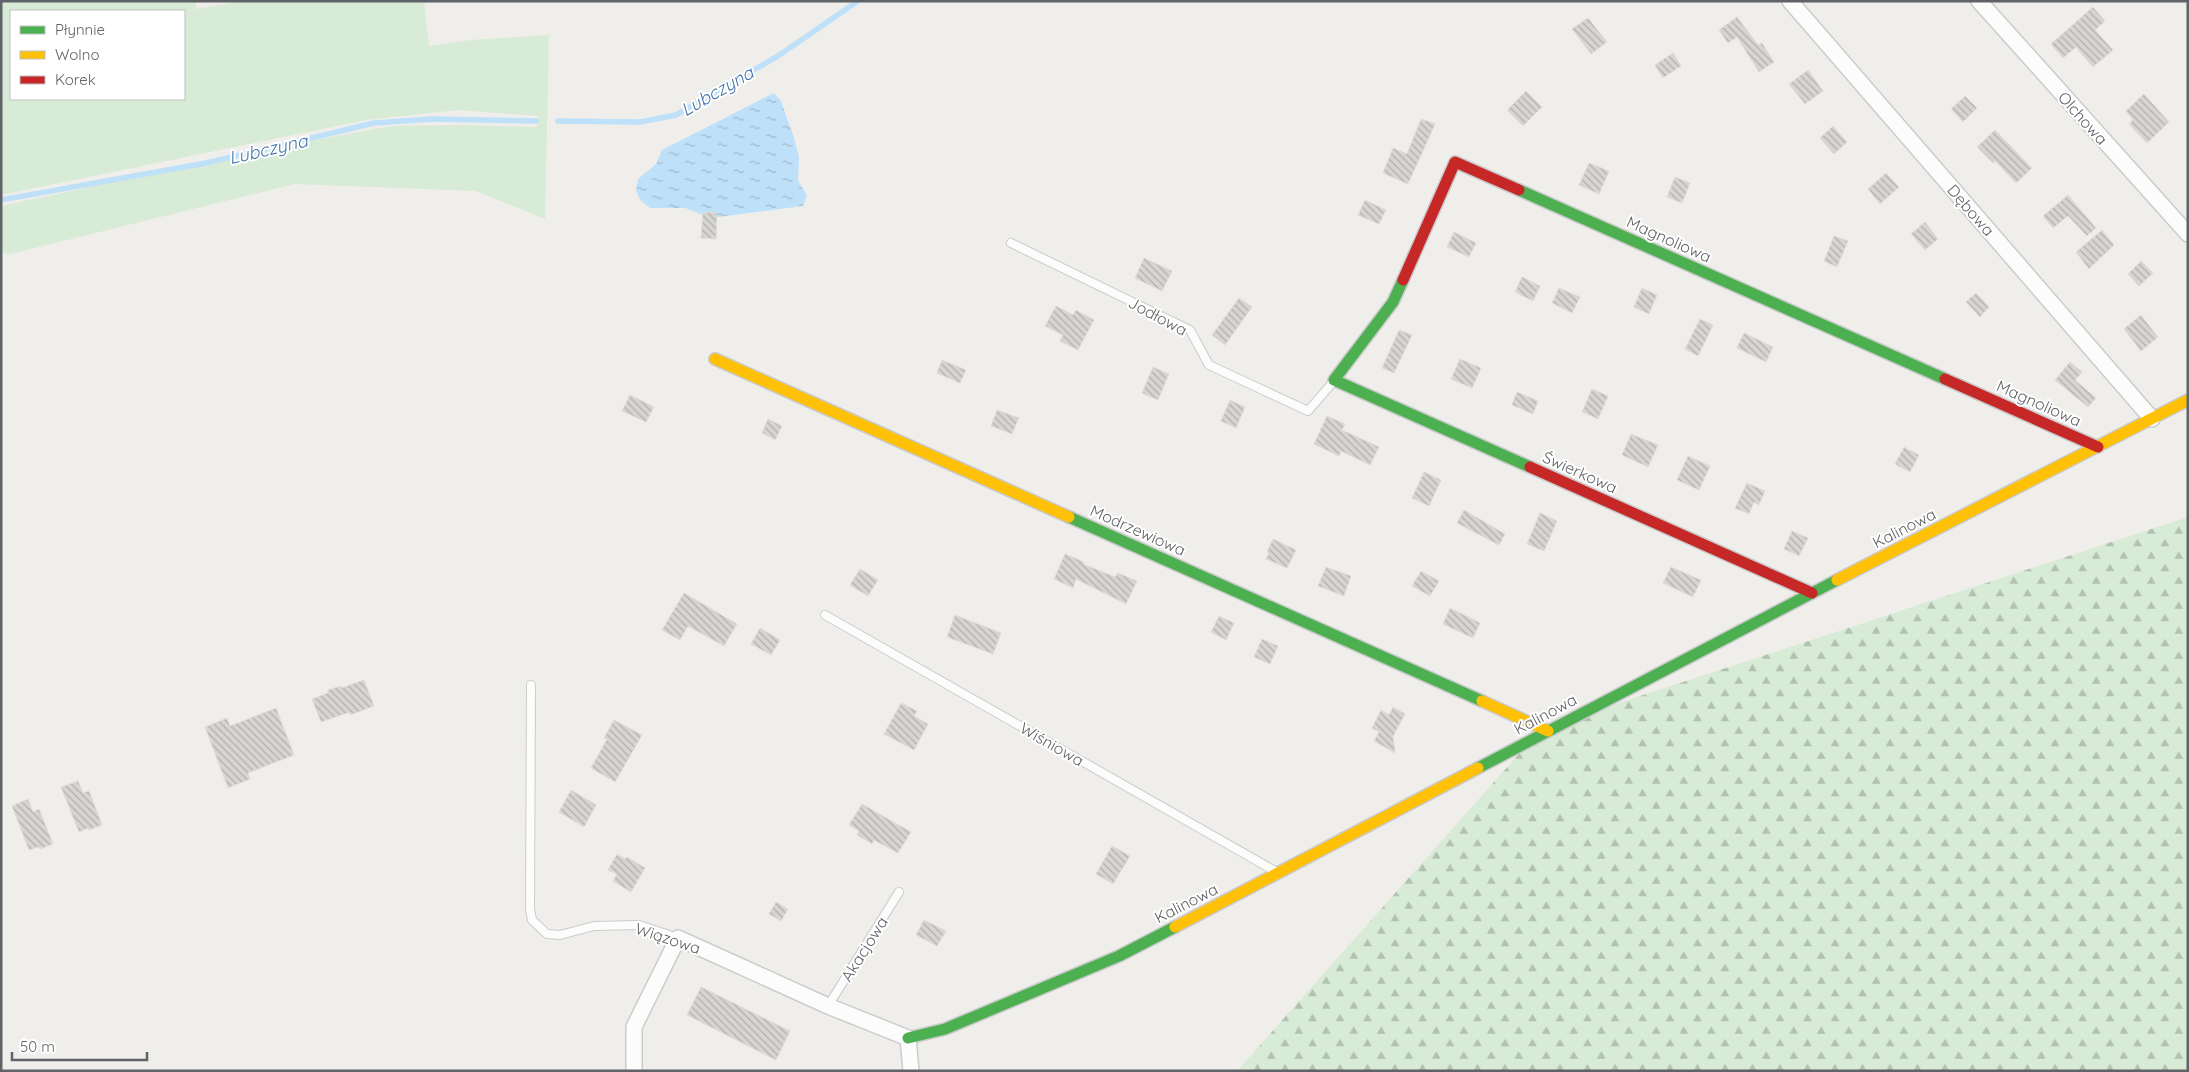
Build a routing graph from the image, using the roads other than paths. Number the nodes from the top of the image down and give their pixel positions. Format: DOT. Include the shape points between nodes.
graph roads {
  1 [pos="1790,1"];
  2 [pos="1979,1"];
  3 [pos="2188,234"];
  4 [pos="1012,243"];
  5 [pos="715,359"];
  6 [pos="1334,380"];
  7 [pos="2188,400"];
  8 [pos="2152,419"];
  9 [pos="2098,447"];
  10 [pos="1812,594"];
  11 [pos="825,615"];
  12 [pos="531,685"];
  13 [pos="1548,731"];
  14 [pos="1279,873"];
  15 [pos="899,892"];
  16 [pos="678,938"];
  17 [pos="828,1006"];
  18 [pos="908,1038"];
  19 [pos="634,1071"];
  20 [pos="911,1071"];
  1 -- 8 [label="street, Dębowa"];
  2 -- 3 [label="street, Olchowa"];
  4 -- 6 [label="lane, Jodłowa" via="1190,330 1209,365 1308,411"];
  5 -- 13 [label="street, Modrzewiowa"];
  6 -- 9 [label="street, Magnoliowa" via="1393,302 1455,162"];
  6 -- 10 [label="street, Świerkowa"];
  7 -- 8 [label="street, Kalinowa"];
  8 -- 9 [label="street, Kalinowa"];
  9 -- 10 [label="street, Kalinowa"];
  10 -- 13 [label="street, Kalinowa"];
  11 -- 14 [label="lane, Wiśniowa"];
  12 -- 16 [label="lane, Wiązowa" via="532,920 547,934 560,935 594,926 639,925"];
  13 -- 14 [label="street, Kalinowa"];
  14 -- 18 [label="street, Kalinowa" via="1119,956 945,1029"];
  15 -- 17 [label="lane, Akacjowa"];
  16 -- 17 [label="street, Wiązowa"];
  16 -- 19 [label="street" via="634,1027"];
  17 -- 18 [label="street, Wiązowa"];
  18 -- 20 [label="street"];
}
